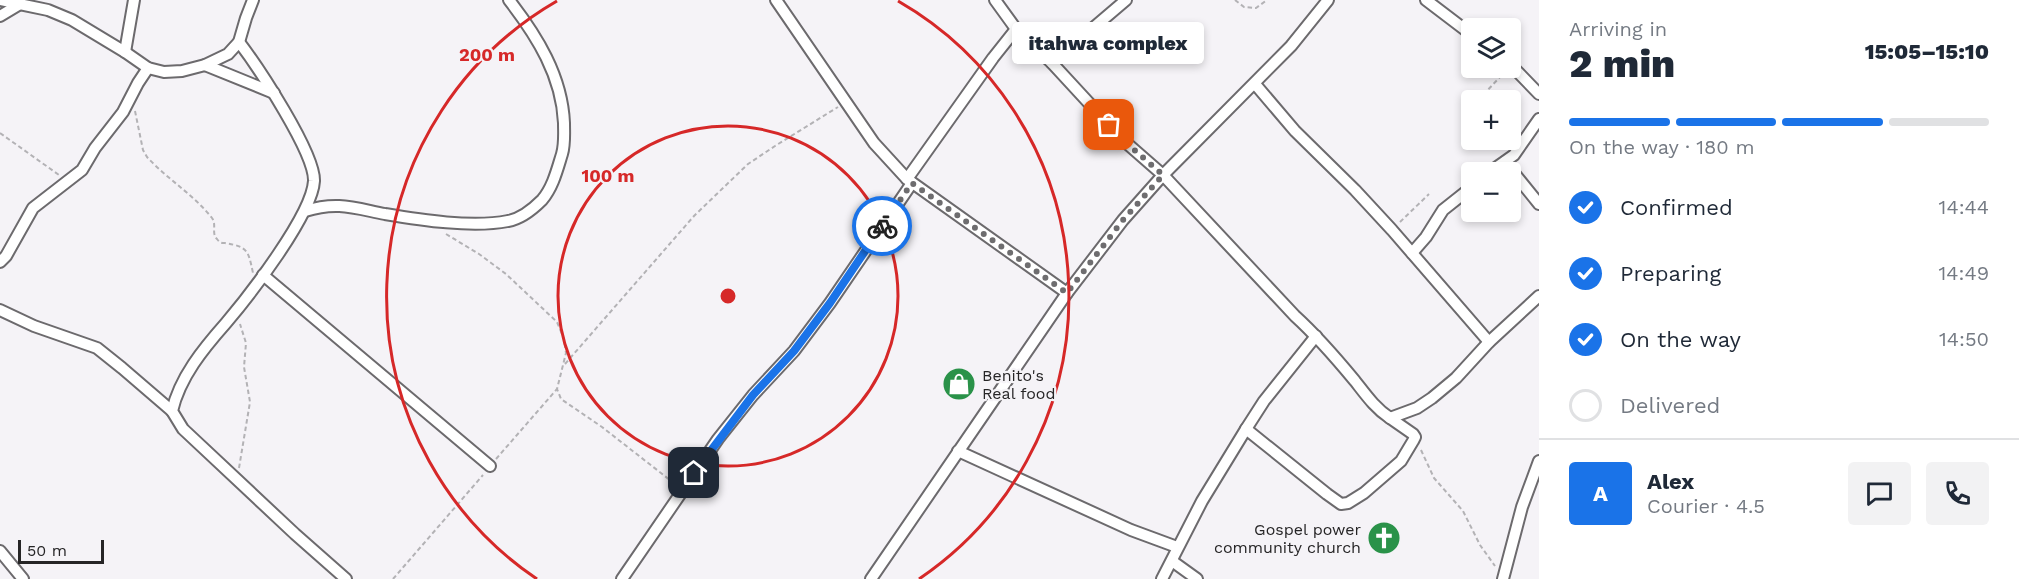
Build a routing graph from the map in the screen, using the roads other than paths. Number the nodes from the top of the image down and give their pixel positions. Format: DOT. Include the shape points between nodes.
graph roads {
  1 [pos="0,0"];
  2 [pos="134,0"];
  3 [pos="253,0"];
  4 [pos="509,0"];
  5 [pos="776,0"];
  6 [pos="995,0"];
  7 [pos="1126,0"];
  8 [pos="1328,0"];
  9 [pos="1426,0"];
  10 [pos="20,2"];
  11 [pos="0,16"];
  12 [pos="1461,27"];
  13 [pos="1016,29"];
  14 [pos="239,42"];
  15 [pos="126,52"];
  16 [pos="1052,63"];
  17 [pos="205,65"];
  18 [pos="148,68"];
  19 [pos="1521,77"];
  20 [pos="1255,84"];
  21 [pos="274,93"];
  22 [pos="1539,94"];
  23 [pos="1539,119"];
  24 [pos="1505,162"];
  25 [pos="1163,175"];
  26 [pos="910,181"];
  27 [pos="1521,182"];
  28 [pos="1461,196"];
  29 [pos="1539,204"];
  30 [pos="305,212"];
  31 [pos="1412,253"];
  32 [pos="0,262"];
  33 [pos="263,275"];
  34 [pos="1067,293"];
  35 [pos="1539,296"];
  36 [pos="0,310"];
  37 [pos="1316,336"];
  38 [pos="1489,342"];
  39 [pos="172,411"];
  40 [pos="1390,418"];
  41 [pos="1246,429"];
  42 [pos="958,451"];
  43 [pos="1539,461"];
  44 [pos="490,466"];
  45 [pos="1178,547"];
  46 [pos="0,551"];
  47 [pos="1172,561"];
  48 [pos="23,579"];
  49 [pos="346,579"];
  50 [pos="622,579"];
  51 [pos="871,579"];
  52 [pos="1162,579"];
  53 [pos="1197,579"];
  54 [pos="1503,579"];
  1 -- 10 [label="street"];
  2 -- 15 [label="street"];
  3 -- 14 [label="street"];
  4 -- 30 [label="street" via="542,48 560,93 564,145 554,179 542,199 509,221 480,224 413,219 336,205"];
  5 -- 26 [label="street" via="874,142"];
  6 -- 13 [label="street"];
  7 -- 16 [label="street"];
  8 -- 20 [label="street"];
  9 -- 12 [label="street"];
  10 -- 11 [label="street"];
  10 -- 15 [label="street" via="72,20"];
  13 -- 16 [label="street"];
  13 -- 26 [label="street"];
  14 -- 17 [label="street" via="228,54"];
  14 -- 21 [label="street"];
  15 -- 18 [label="street"];
  16 -- 25 [label="street" via="1123,140"];
  17 -- 18 [label="street" via="182,72"];
  17 -- 21 [label="street"];
  18 -- 32 [label="street" via="82,171 33,208"];
  19 -- 22 [label="street"];
  20 -- 25 [label="street"];
  20 -- 31 [label="street"];
  21 -- 30 [label="street" via="311,165 314,182"];
  23 -- 24 [label="street"];
  25 -- 34 [label="street"];
  25 -- 37 [label="street"];
  26 -- 34 [label="street"];
  26 -- 50 [label="street" via="824,311 753,395"];
  27 -- 29 [label="street"];
  28 -- 31 [label="street" via="1443,210"];
  30 -- 33 [label="street"];
  31 -- 38 [label="street"];
  33 -- 39 [label="street" via="191,368"];
  33 -- 44 [label="street"];
  34 -- 42 [label="street"];
  35 -- 38 [label="street"];
  36 -- 39 [label="street" via="97,348"];
  37 -- 40 [label="street"];
  37 -- 41 [label="street"];
  38 -- 40 [label="street" via="1432,398"];
  39 -- 49 [label="street" via="183,429"];
  40 -- 41 [label="street" via="1413,434 1413,441 1401,461 1364,493 1344,504"];
  41 -- 45 [label="street"];
  42 -- 45 [label="street" via="1131,530"];
  42 -- 51 [label="street"];
  43 -- 54 [label="street"];
  45 -- 47 [label="street"];
  46 -- 48 [label="street"];
  47 -- 52 [label="street"];
  47 -- 53 [label="street"];
}
